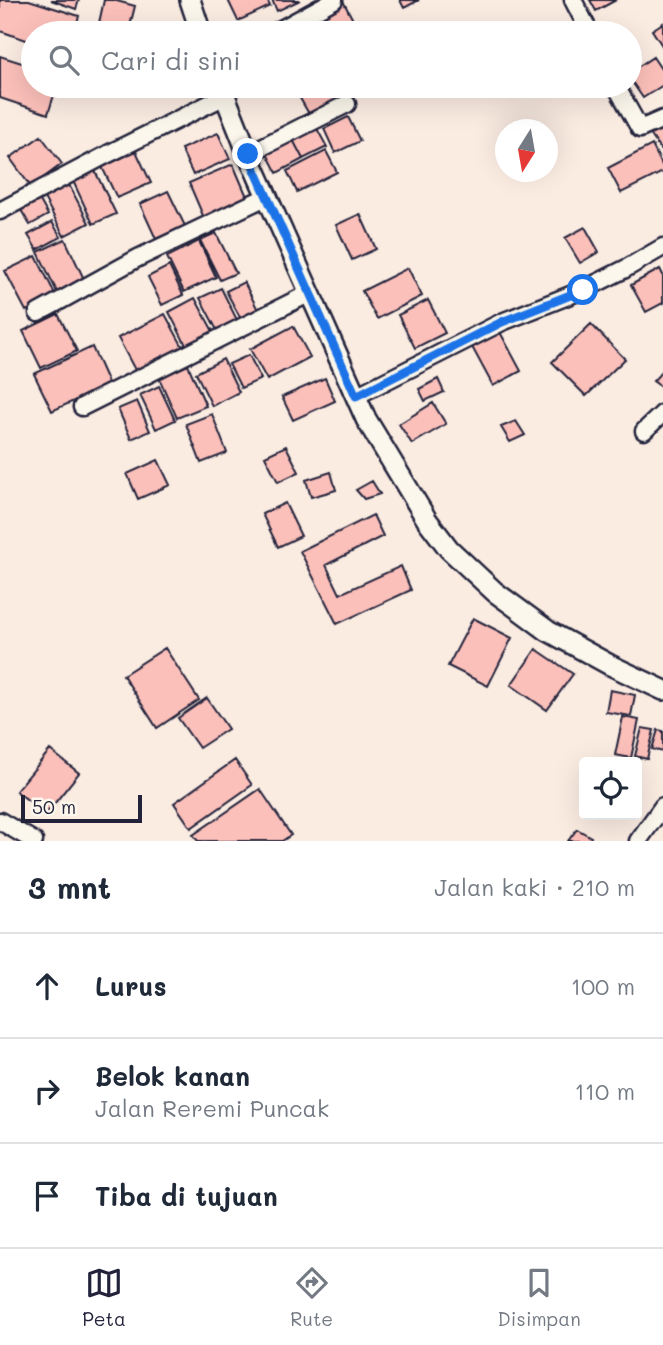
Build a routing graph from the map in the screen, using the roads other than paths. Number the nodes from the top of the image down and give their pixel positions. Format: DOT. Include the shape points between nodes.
graph roads {
  1 [pos="190,0"];
  2 [pos="334,0"];
  3 [pos="573,0"];
  4 [pos="197,21"];
  5 [pos="296,21"];
  6 [pos="584,21"];
  7 [pos="210,98"];
  8 [pos="226,98"];
  9 [pos="623,98"];
  10 [pos="347,104"];
  11 [pos="663,119"];
  12 [pos="248,154"];
  13 [pos="268,196"];
  14 [pos="0,211"];
  15 [pos="663,247"];
  16 [pos="310,293"];
  17 [pos="38,313"];
  18 [pos="356,396"];
  19 [pos="82,407"];
  20 [pos="663,413"];
  21 [pos="644,431"];
  22 [pos="663,690"];
  23 [pos="663,806"];
  24 [pos="0,821"];
  25 [pos="34,841"];
  26 [pos="638,841"];
  1 -- 4 [label="street"];
  2 -- 5 [label="street"];
  3 -- 6 [label="street"];
  7 -- 14 [label="street"];
  8 -- 12 [label="street"];
  9 -- 11 [label="street" via="640,129"];
  10 -- 12 [label="street"];
  12 -- 13 [label="street"];
  13 -- 16 [label="street"];
  13 -- 17 [label="street" via="138,258"];
  15 -- 18 [label="street" via="583,290 502,322"];
  16 -- 18 [label="street"];
  16 -- 19 [label="street"];
  18 -- 22 [label="street" via="427,520 449,549 495,592 548,631"];
  20 -- 21 [label="street"];
  23 -- 26 [label="street"];
  24 -- 25 [label="street"];
}
